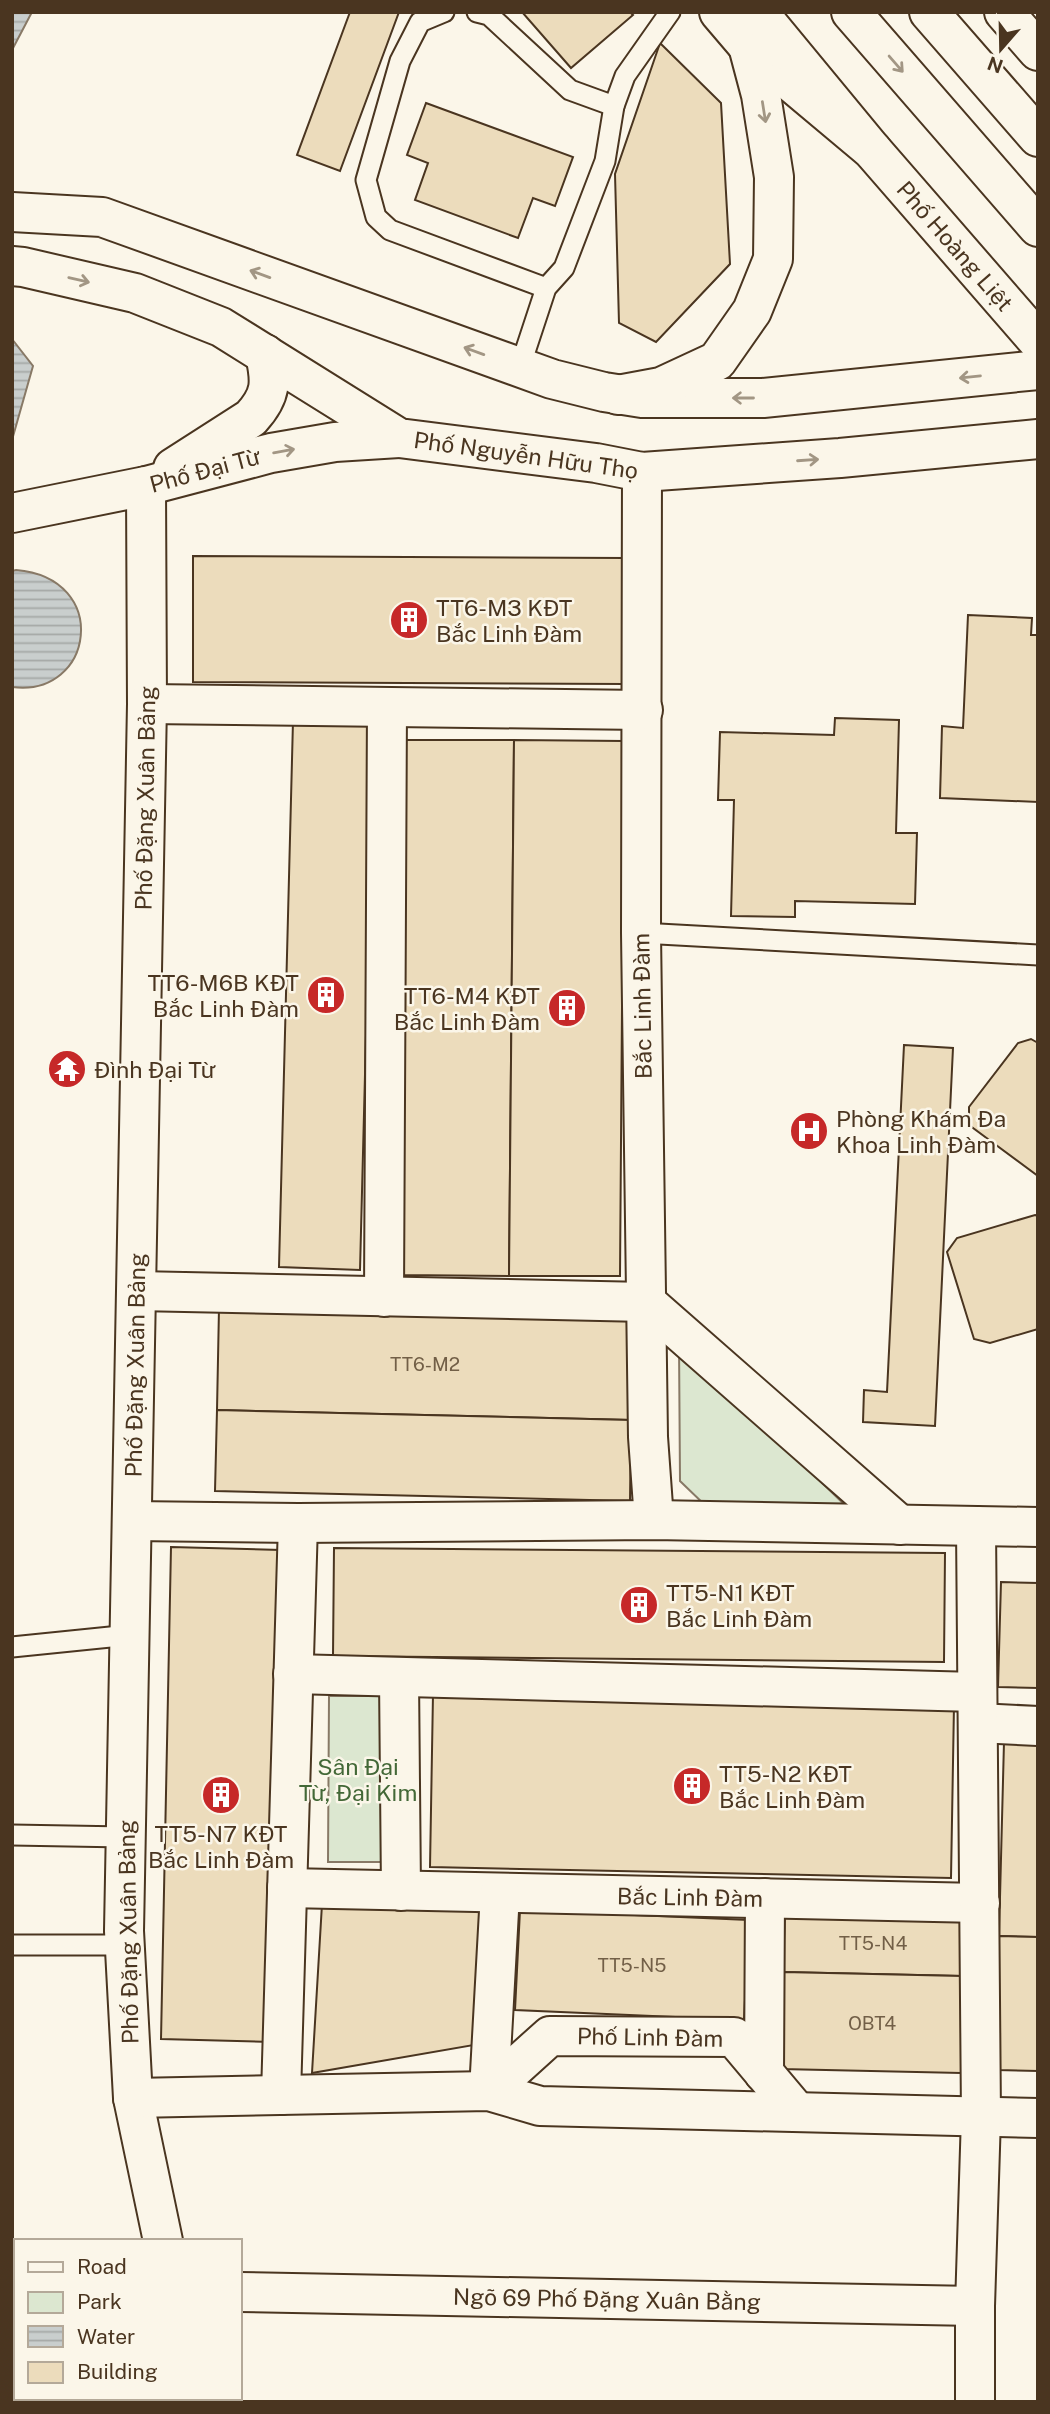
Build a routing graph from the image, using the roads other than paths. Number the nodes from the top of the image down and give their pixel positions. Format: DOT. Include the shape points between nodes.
graph roads {
  1 [pos="444,12"];
  2 [pos="477,12"];
  3 [pos="670,12"];
  4 [pos="719,12"];
  5 [pos="851,12"];
  6 [pos="929,12"];
  7 [pos="1004,12"];
  8 [pos="753,29"];
  9 [pos="1038,51"];
  10 [pos="614,106"];
  11 [pos="1038,137"];
  12 [pos="12,212"];
  13 [pos="1038,227"];
  14 [pos="12,267"];
  15 [pos="546,288"];
  16 [pos="1038,341"];
  17 [pos="265,354"];
  18 [pos="520,368"];
  19 [pos="1038,370"];
  20 [pos="618,395"];
  21 [pos="399,438"];
  22 [pos="1038,439"];
  23 [pos="642,472"];
  24 [pos="146,486"];
  25 [pos="12,513"];
  26 [pos="147,704"];
  27 [pos="387,707"];
  28 [pos="643,710"];
  29 [pos="641,933"];
  30 [pos="1038,955"];
  31 [pos="137,1291"];
  32 [pos="384,1297"];
  33 [pos="646,1302"];
  34 [pos="653,1520"];
  35 [pos="132,1521"];
  36 [pos="298,1523"];
  37 [pos="900,1525"];
  38 [pos="976,1526"];
  39 [pos="1038,1527"];
  40 [pos="130,1635"];
  41 [pos="12,1647"];
  42 [pos="293,1674"];
  43 [pos="399,1677"];
  44 [pos="977,1708"];
  45 [pos="1038,1726"];
  46 [pos="12,1835"];
  47 [pos="125,1837"];
  48 [pos="287,1888"];
  49 [pos="401,1891"];
  50 [pos="499,1892"];
  51 [pos="765,1898"];
  52 [pos="980,1903"];
  53 [pos="12,1945"];
  54 [pos="124,1945"];
  55 [pos="764,2073"];
  56 [pos="489,2091"];
  57 [pos="281,2095"];
  58 [pos="134,2098"];
  59 [pos="797,2112"];
  60 [pos="981,2117"];
  61 [pos="1038,2118"];
  62 [pos="163,2239"];
  63 [pos="242,2292"];
  64 [pos="975,2306"];
  65 [pos="975,2402"];
  1 -- 15 [label="lane" via="420,22 400,61 366,180 376,217 390,230"];
  2 -- 10 [label="lane" via="489,15 570,90"];
  3 -- 10 [label="lane" via="625,76"];
  4 -- 8 [label="main road, Phố Hoàng Liệt"];
  5 -- 13 [label="main road, one-way"];
  6 -- 11 [label="main road"];
  7 -- 9 [label="main road"];
  8 -- 16 [label="main road, Phố Hoàng Liệt" via="872,150"];
  8 -- 20 [label="main road, one-way" via="774,177 773,259 752,311 717,360 662,387"];
  10 -- 15 [label="lane" via="605,161 564,268"];
  18 -- 12 [label="main road, one-way" via="102,217"];
  14 -- 17 [label="main road, Phố Nguyễn Hữu Thọ, one-way" via="135,293 221,327"];
  15 -- 18 [label="lane"];
  17 -- 21 [label="main road, Phố Nguyễn Hữu Thọ"];
  17 -- 24 [label="main road" via="271,381 251,418"];
  18 -- 20 [label="main road"];
  19 -- 20 [label="main road, one-way" via="763,398"];
  21 -- 23 [label="main road, Phố Nguyễn Hữu Thọ"];
  24 -- 21 [label="main road, Phố Đại Từ, one-way" via="271,453"];
  23 -- 22 [label="main road, Phố Nguyễn Hữu Thọ, one-way"];
  23 -- 28 [label="main road, Bắc Linh Đàm"];
  24 -- 25 [label="main road, Phố Đại Từ"];
  24 -- 26 [label="main road, Phố Đặng Xuân Bảng"];
  26 -- 27 [label="main road"];
  26 -- 31 [label="main road, Phố Đặng Xuân Bảng"];
  27 -- 28 [label="main road"];
  27 -- 32 [label="main road"];
  28 -- 29 [label="main road, Bắc Linh Đàm"];
  29 -- 30 [label="lane"];
  29 -- 33 [label="main road, Bắc Linh Đàm"];
  31 -- 32 [label="main road"];
  31 -- 35 [label="main road, Phố Đặng Xuân Bảng"];
  32 -- 33 [label="main road"];
  33 -- 34 [label="main road, Bắc Linh Đàm"];
  33 -- 37 [label="main road"];
  34 -- 36 [label="main road"];
  34 -- 37 [label="main road"];
  35 -- 36 [label="main road"];
  35 -- 40 [label="main road, Phố Đặng Xuân Bảng"];
  36 -- 42 [label="main road"];
  37 -- 38 [label="main road"];
  38 -- 39 [label="main road"];
  38 -- 44 [label="main road"];
  40 -- 41 [label="lane"];
  40 -- 47 [label="main road, Phố Đặng Xuân Bảng"];
  42 -- 43 [label="main road"];
  42 -- 48 [label="main road"];
  43 -- 44 [label="main road"];
  43 -- 49 [label="main road"];
  44 -- 45 [label="main road"];
  44 -- 52 [label="main road"];
  46 -- 47 [label="lane"];
  47 -- 54 [label="main road, Phố Đặng Xuân Bảng"];
  48 -- 49 [label="main road, Bắc Linh Đàm"];
  48 -- 57 [label="main road"];
  49 -- 50 [label="main road, Bắc Linh Đàm"];
  50 -- 51 [label="main road, Bắc Linh Đàm"];
  50 -- 56 [label="main road"];
  51 -- 52 [label="main road, Bắc Linh Đàm"];
  51 -- 55 [label="main road"];
  52 -- 60 [label="main road"];
  53 -- 54 [label="lane"];
  54 -- 58 [label="main road, Phố Đặng Xuân Bảng"];
  55 -- 56 [label="main road, Phố Linh Đàm" via="734,2037 550,2036"];
  55 -- 59 [label="main road, Phố Linh Đàm"];
  56 -- 57 [label="main road"];
  56 -- 59 [label="main road" via="540,2106"];
  57 -- 58 [label="main road"];
  58 -- 62 [label="main road, Phố Đặng Xuân Bảng"];
  59 -- 60 [label="main road"];
  60 -- 61 [label="main road"];
  60 -- 64 [label="main road"];
  63 -- 64 [label="main road, Ngõ 69 Phố Đặng Xuân Bằng"];
  64 -- 65 [label="main road"];
}
